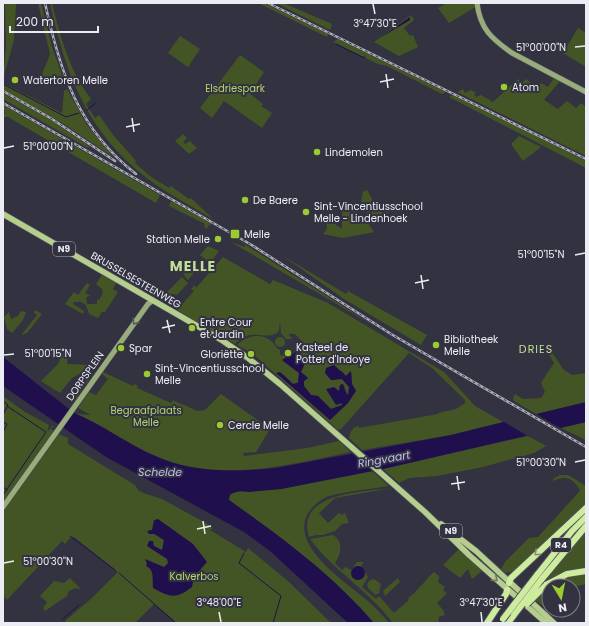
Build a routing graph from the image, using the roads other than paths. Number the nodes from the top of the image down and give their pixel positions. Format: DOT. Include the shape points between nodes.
graph roads {
  1 [pos="477,3"];
  2 [pos="586,92"];
  3 [pos="3,214"];
  4 [pos="152,301"];
  5 [pos="3,507"];
  6 [pos="586,508"];
  7 [pos="425,512"];
  8 [pos="586,517"];
  9 [pos="586,526"];
  10 [pos="451,538"];
  11 [pos="460,547"];
  12 [pos="476,551"];
  13 [pos="493,568"];
  14 [pos="586,571"];
  15 [pos="539,578"];
  16 [pos="509,583"];
  17 [pos="508,592"];
  18 [pos="509,619"];
  19 [pos="550,622"];
  20 [pos="487,623"];
  1 -- 2 [label="main road" via="482,26 499,43 512,53"];
  3 -- 4 [label="main road, BRUSSELSESTEENWEG / N9"];
  4 -- 5 [label="main road, DORPSPLEIN, one-way"];
  4 -- 7 [label="main road, BRUSSELSESTEENWEG / N9" via="250,360"];
  6 -- 16 [label="highway, one-way" via="511,578"];
  7 -- 10 [label="main road, BRUSSELSESTEENWEG / N9"];
  7 -- 12 [label="main road, BRUSSELSESTEENWEG / N9"];
  8 -- 15 [label="highway, R4" via="572,531"];
  9 -- 15 [label="highway, R4"];
  10 -- 11 [label="main road, BRUSSELSESTEENWEG / N9"];
  10 -- 12 [label="main road"];
  11 -- 13 [label="main road" via="478,556"];
  11 -- 17 [label="main road, BRUSSELSESTEENWEG / N9, one-way"];
  12 -- 13 [label="main road, BRUSSELSESTEENWEG / N9"];
  13 -- 16 [label="main road, BRUSSELSESTEENWEG / N9"];
  14 -- 18 [label="highway, bridge" via="567,574 546,585"];
  15 -- 18 [label="highway, R4, bridge"];
  15 -- 18 [label="highway, R4, bridge"];
  16 -- 17 [label="main road"];
  16 -- 19 [label="main road, BRUSSELSESTEENWEG / N9"];
  17 -- 19 [label="main road, BRUSSELSESTEENWEG" via="516,592"];
  17 -- 20 [label="highway"];
}
